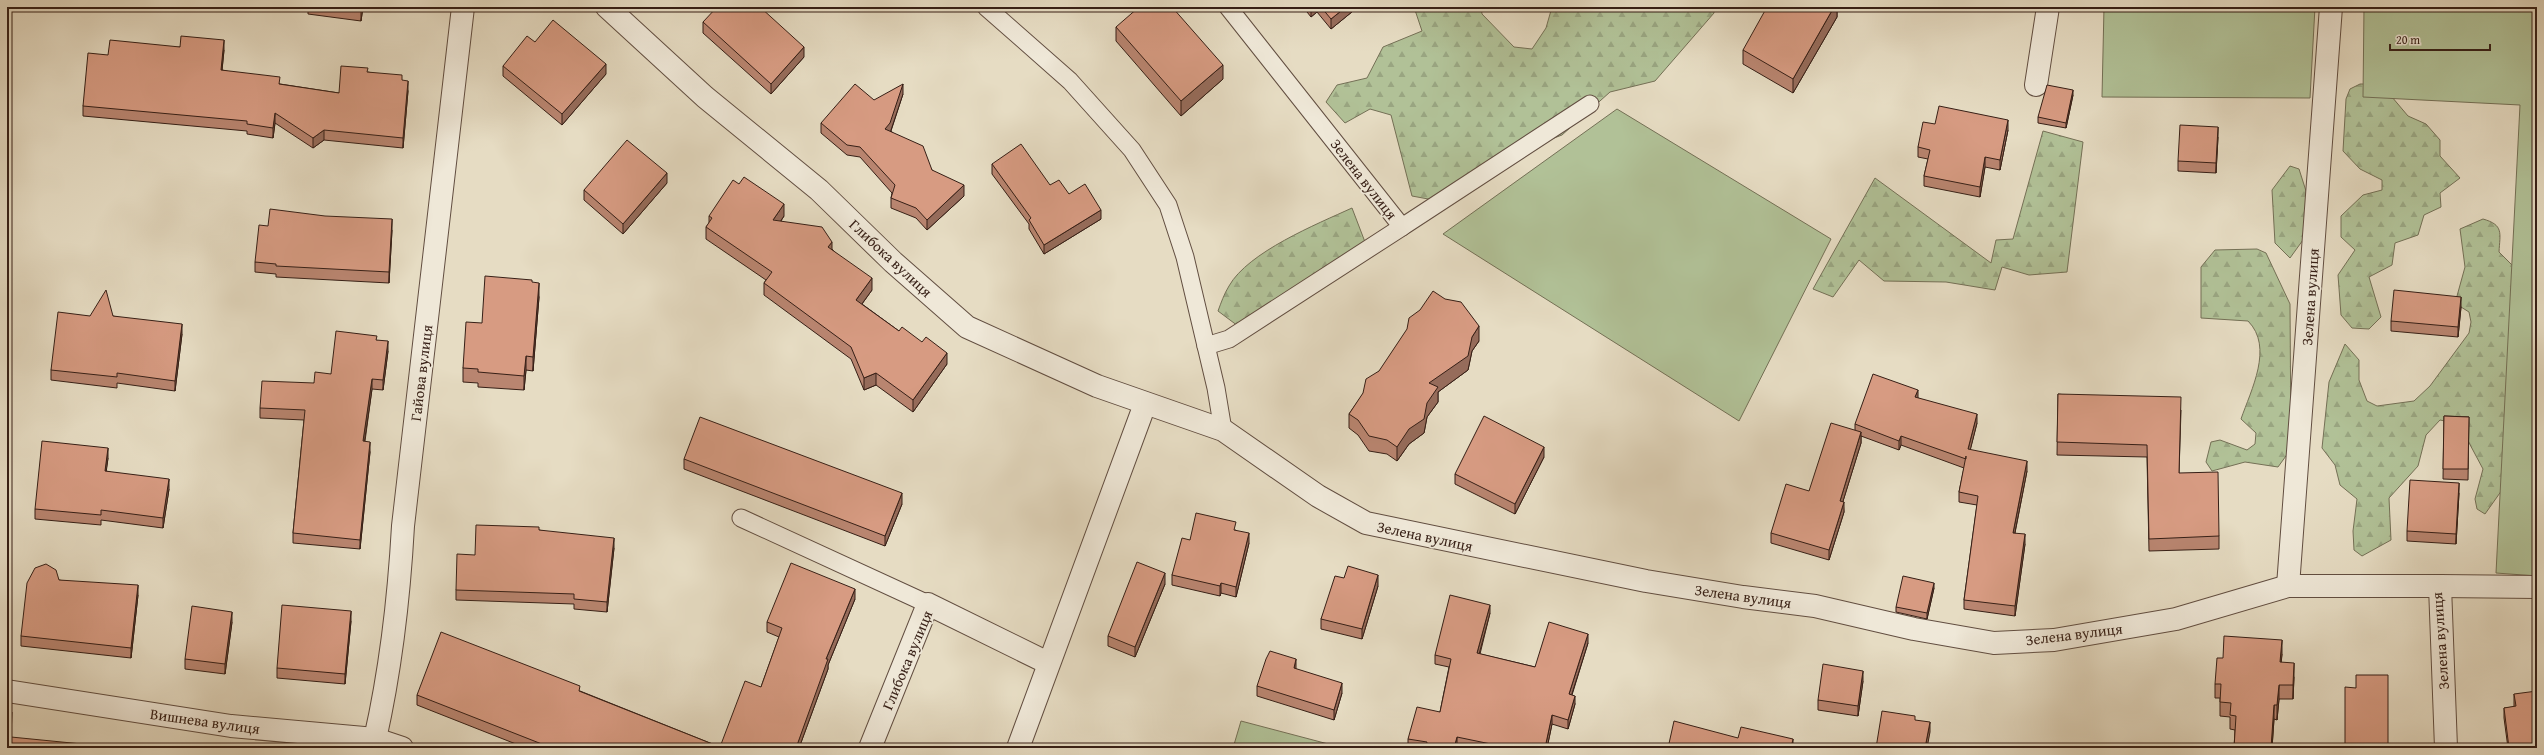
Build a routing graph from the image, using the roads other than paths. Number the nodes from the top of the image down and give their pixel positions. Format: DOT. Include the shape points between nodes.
graph roads {
  1 [pos="463,7"];
  2 [pos="607,7"];
  3 [pos="986,7"];
  4 [pos="1228,7"];
  5 [pos="2048,7"];
  6 [pos="2331,7"];
  7 [pos="2036,85"];
  8 [pos="1590,104"];
  9 [pos="1402,227"];
  10 [pos="1206,346"];
  11 [pos="1144,404"];
  12 [pos="1223,430"];
  13 [pos="741,518"];
  14 [pos="2288,586"];
  15 [pos="2440,586"];
  16 [pos="2537,587"];
  17 [pos="928,604"];
  18 [pos="1048,663"];
  19 [pos="7,691"];
  20 [pos="376,739"];
  21 [pos="402,748"];
  22 [pos="870,748"];
  23 [pos="1018,748"];
  24 [pos="2446,748"];
  1 -- 20 [label="street, Гайова вулиця" via="403,526 399,589 388,681"];
  2 -- 11 [label="street, Глибока вулиця" via="705,97 819,190 892,262 967,327 1090,383"];
  3 -- 10 [label="lane" via="1070,81 1132,150 1168,205 1185,257"];
  4 -- 9 [label="lane, Зелена вулиця"];
  5 -- 7 [label="street"];
  6 -- 14 [label="street, Зелена вулиця"];
  8 -- 9 [label="lane"];
  9 -- 10 [label="lane, Зелена вулиця" via="1229,339"];
  10 -- 12 [label="lane"];
  11 -- 12 [label="street, Глибока вулиця"];
  11 -- 18 [label="street"];
  12 -- 14 [label="street, Зелена вулиця" via="1318,496 1366,523 1646,581 1815,606 1914,629 1994,643 2054,640 2176,619"];
  13 -- 17 [label="lane"];
  14 -- 15 [label="street, Зелена вулиця"];
  15 -- 16 [label="street"];
  15 -- 24 [label="street, Зелена вулиця"];
  17 -- 18 [label="street, Глибока вулиця"];
  17 -- 22 [label="street, Глибока вулиця"];
  18 -- 23 [label="street"];
  19 -- 20 [label="street, Вишнева вулиця" via="231,726"];
  20 -- 21 [label="street, Вишнева вулиця"];
}
